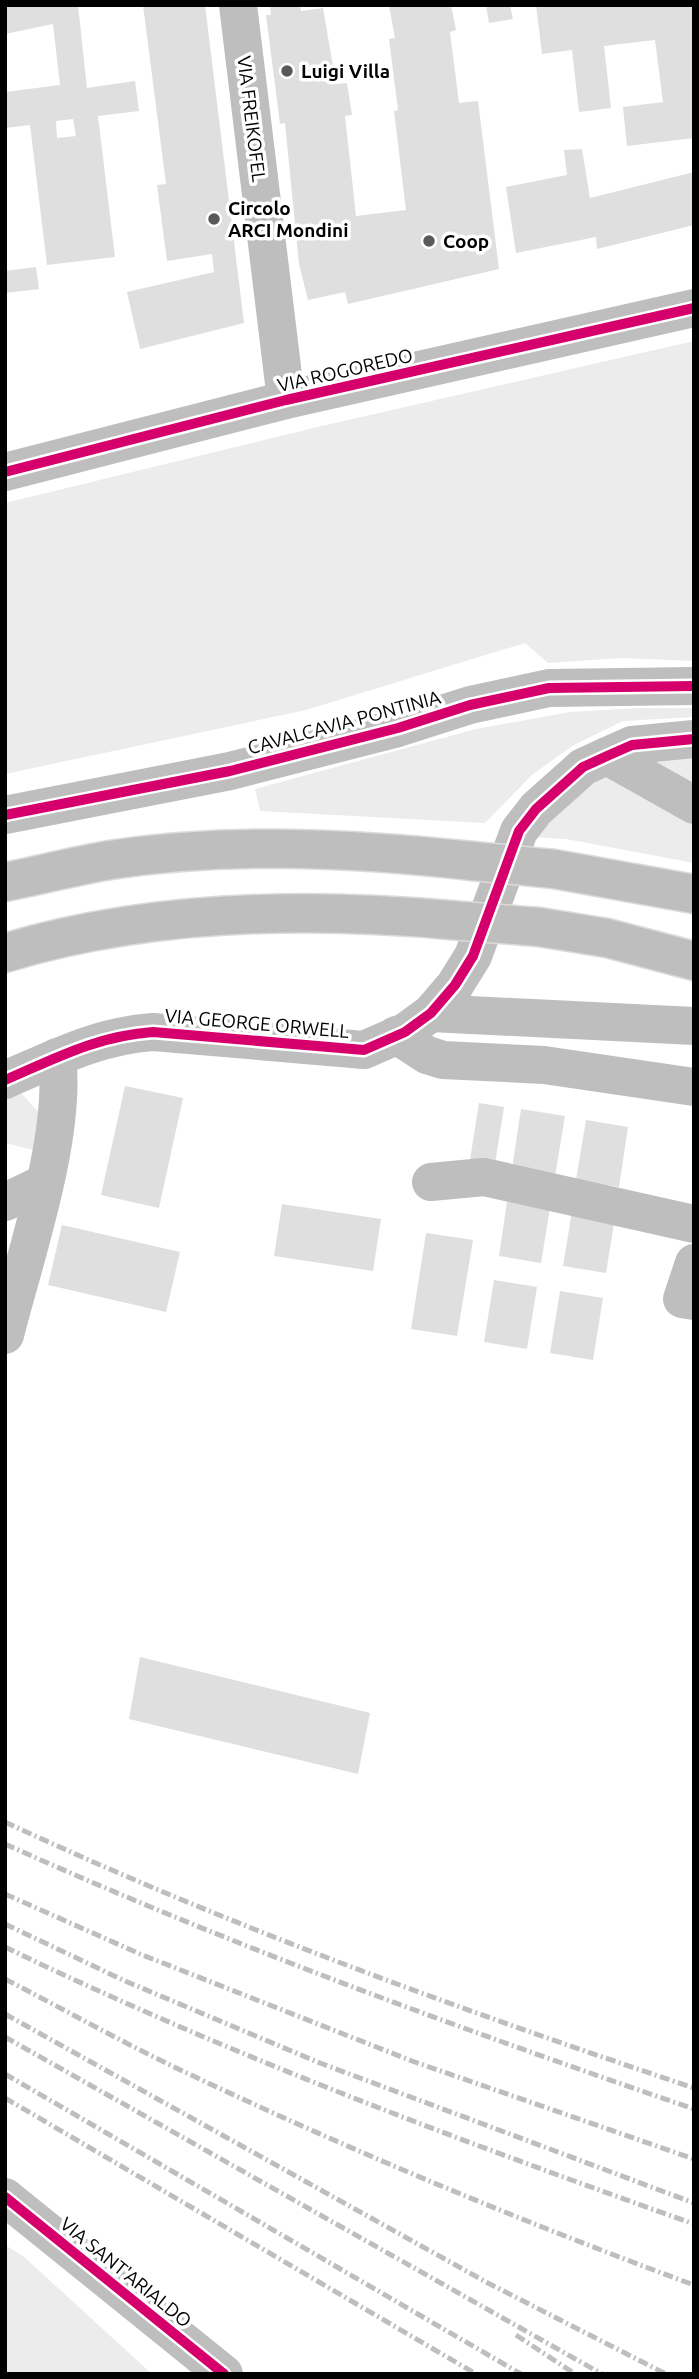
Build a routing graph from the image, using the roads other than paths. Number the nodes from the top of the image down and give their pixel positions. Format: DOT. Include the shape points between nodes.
graph roads {
  1 [pos="238,5"];
  2 [pos="694,307"];
  3 [pos="286,400"];
  4 [pos="5,472"];
  5 [pos="694,686"];
  6 [pos="694,739"];
  7 [pos="607,756"];
  8 [pos="694,805"];
  9 [pos="5,815"];
  10 [pos="5,882"];
  11 [pos="694,894"];
  12 [pos="5,953"];
  13 [pos="694,961"];
  14 [pos="431,1013"];
  15 [pos="694,1026"];
  16 [pos="396,1035"];
  17 [pos="57,1057"];
  18 [pos="5,1080"];
  19 [pos="694,1087"];
  20 [pos="431,1182"];
  21 [pos="43,1184"];
  22 [pos="5,1202"];
  23 [pos="694,1224"];
  24 [pos="14,1262"];
  25 [pos="694,1263"];
  26 [pos="694,1301"];
  27 [pos="5,1335"];
  28 [pos="5,2197"];
  29 [pos="224,2374"];
  1 -- 3 [label="main road, VIA FREIKOFEL"];
  2 -- 3 [label="main road, VIA ROGOREDO"];
  3 -- 4 [label="main road, VIA ROGOREDO"];
  5 -- 9 [label="main road, CAVALCAVIA PONTINIA" via="549,688 230,771"];
  6 -- 7 [label="main road, VIA GEORGE ORWELL" via="632,745"];
  7 -- 8 [label="main road"];
  7 -- 14 [label="main road, VIA GEORGE ORWELL" via="583,766 555,789 519,831 473,956"];
  10 -- 11 [label="main road, bridge" via="110,860 196,852 372,850 554,869"];
  12 -- 13 [label="main road, bridge" via="130,926 219,916 390,914 539,927 607,938"];
  14 -- 15 [label="main road"];
  14 -- 16 [label="main road, VIA GEORGE ORWELL"];
  16 -- 17 [label="main road, VIA GEORGE ORWELL" via="364,1050 141,1032 118,1034"];
  16 -- 19 [label="main road" via="443,1060 544,1065"];
  17 -- 18 [label="main road, VIA GEORGE ORWELL"];
  17 -- 21 [label="main road" via="61,1085"];
  20 -- 23 [label="main road" via="484,1177"];
  21 -- 22 [label="main road"];
  21 -- 24 [label="main road"];
  24 -- 27 [label="main road"];
  25 -- 26 [label="main road" via="682,1299"];
  28 -- 29 [label="main road, VIA SANT'ARIALDO"];
}
